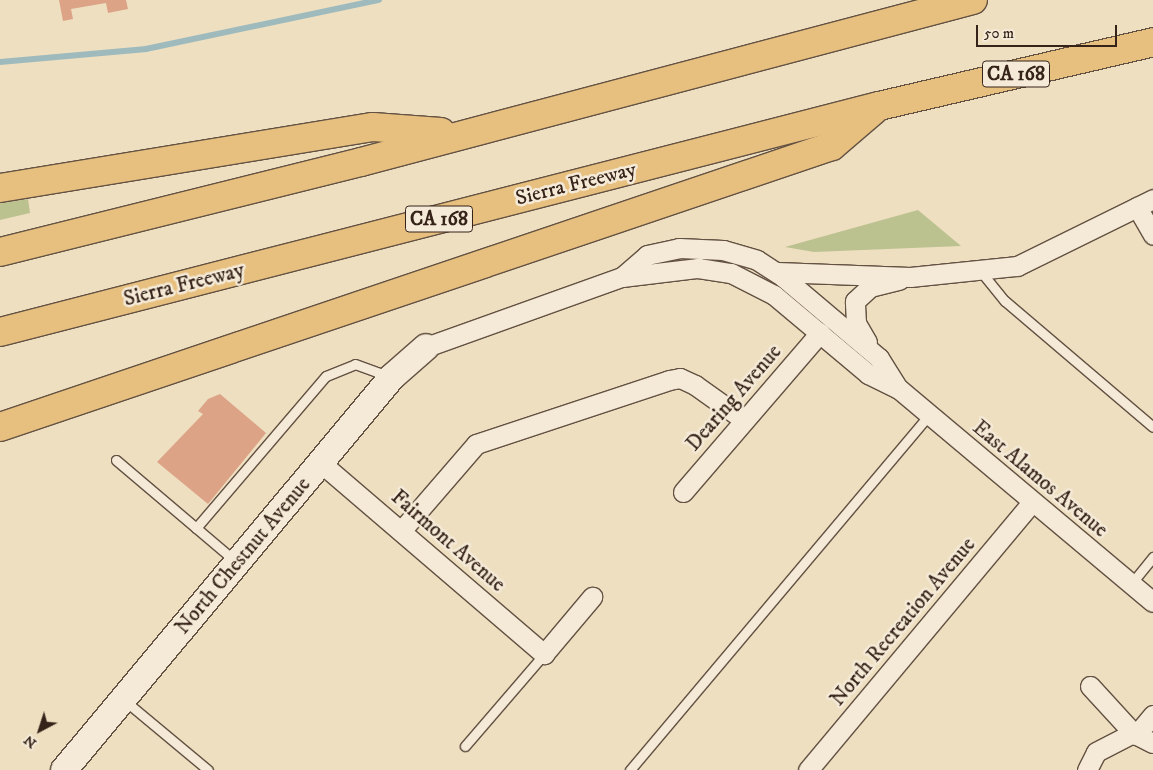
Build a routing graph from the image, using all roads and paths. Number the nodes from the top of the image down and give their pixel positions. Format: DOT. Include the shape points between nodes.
graph roads {
  1 [pos="973,0"];
  2 [pos="1153,42"];
  3 [pos="879,106"];
  4 [pos="460,134"];
  5 [pos="0,188"];
  6 [pos="1145,203"];
  7 [pos="1153,234"];
  8 [pos="0,252"];
  9 [pos="777,272"];
  10 [pos="982,273"];
  11 [pos="910,276"];
  12 [pos="622,277"];
  13 [pos="0,332"];
  14 [pos="820,333"];
  15 [pos="426,347"];
  16 [pos="879,358"];
  17 [pos="392,378"];
  18 [pos="899,389"];
  19 [pos="929,415"];
  20 [pos="744,420"];
  21 [pos="0,427"];
  22 [pos="1153,427"];
  23 [pos="116,460"];
  24 [pos="321,463"];
  25 [pos="682,492"];
  26 [pos="1032,502"];
  27 [pos="196,528"];
  28 [pos="402,530"];
  29 [pos="1153,557"];
  30 [pos="237,563"];
  31 [pos="1130,584"];
  32 [pos="592,597"];
  33 [pos="1153,602"];
  34 [pos="544,654"];
  35 [pos="1090,686"];
  36 [pos="123,700"];
  37 [pos="1153,715"];
  38 [pos="1141,737"];
  39 [pos="465,746"];
  40 [pos="64,770"];
  41 [pos="208,770"];
  42 [pos="630,770"];
  43 [pos="808,770"];
  44 [pos="1087,770"];
  1 -- 4 [label="highway"];
  2 -- 3 [label="highway, Sierra Freeway / CA 168"];
  3 -- 13 [label="highway, Sierra Freeway / CA 168"];
  3 -- 21 [label="highway" via="832,146"];
  4 -- 5 [label="highway" via="373,127"];
  4 -- 8 [label="highway"];
  6 -- 7 [label="street"];
  6 -- 10 [label="street" via="1033,260"];
  9 -- 11 [label="street"];
  9 -- 12 [label="street" via="736,253 694,247 647,255"];
  9 -- 16 [label="street"];
  10 -- 11 [label="street"];
  10 -- 22 [label="lane" via="1005,301"];
  11 -- 16 [label="street" via="875,286 855,301 858,328"];
  12 -- 14 [label="street" via="698,268 731,273 774,295"];
  12 -- 15 [label="street"];
  14 -- 18 [label="street" via="868,374"];
  14 -- 20 [label="street, Dearing Avenue"];
  15 -- 17 [label="street, North Chestnut Avenue"];
  16 -- 18 [label="street"];
  17 -- 24 [label="street, North Chestnut Avenue"];
  17 -- 27 [label="lane" via="355,364 326,376"];
  18 -- 19 [label="street, East Alamos Avenue"];
  19 -- 26 [label="street, East Alamos Avenue"];
  19 -- 42 [label="lane"];
  20 -- 25 [label="street, Dearing Avenue"];
  20 -- 28 [label="street" via="695,385 680,378 669,380 476,444"];
  23 -- 27 [label="lane"];
  24 -- 28 [label="street, Fairmont Avenue"];
  24 -- 30 [label="street, North Chestnut Avenue"];
  26 -- 31 [label="street, East Alamos Avenue"];
  26 -- 43 [label="street, North Recreation Avenue"];
  27 -- 30 [label="lane"];
  28 -- 34 [label="street, Fairmont Avenue"];
  29 -- 31 [label="lane"];
  30 -- 36 [label="street, North Chestnut Avenue"];
  31 -- 33 [label="street, East Alamos Avenue"];
  32 -- 34 [label="street"];
  34 -- 39 [label="lane"];
  35 -- 38 [label="street"];
  36 -- 40 [label="street, North Chestnut Avenue"];
  36 -- 41 [label="lane"];
  37 -- 38 [label="street"];
  38 -- 44 [label="street" via="1096,752"];
}
